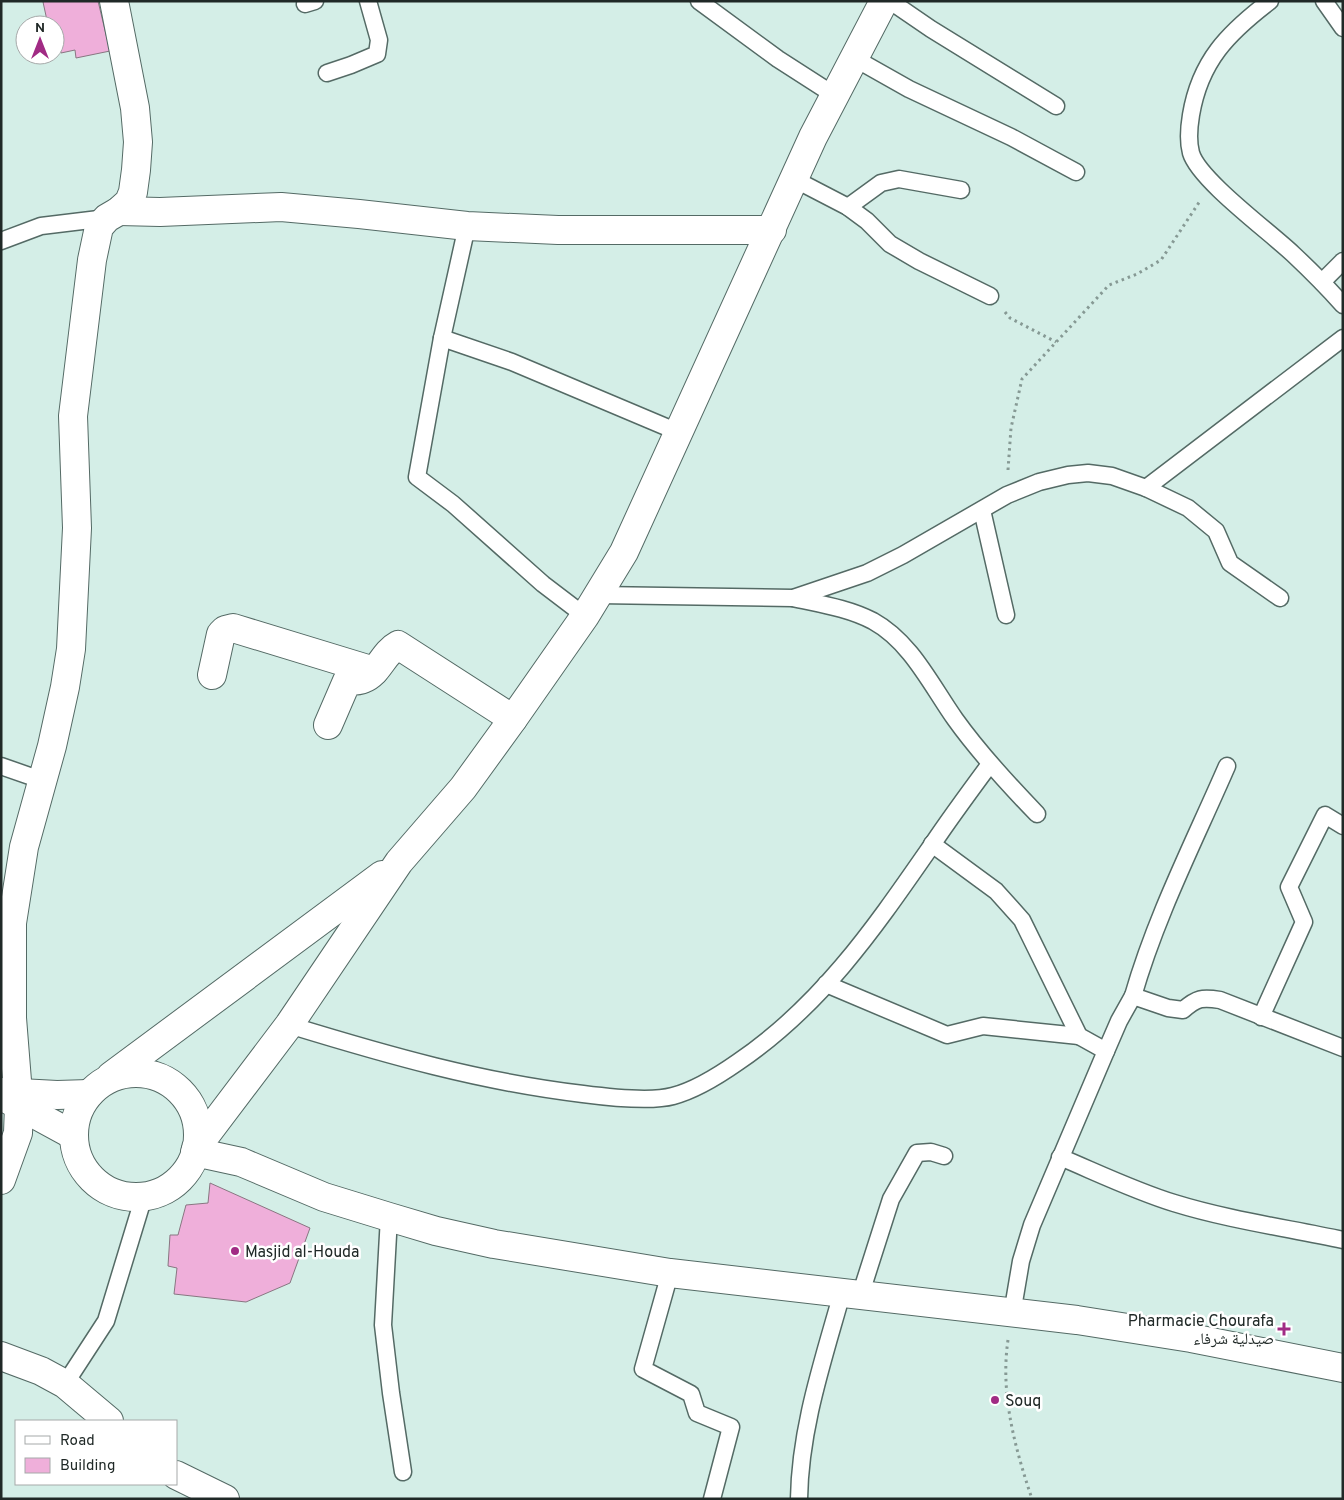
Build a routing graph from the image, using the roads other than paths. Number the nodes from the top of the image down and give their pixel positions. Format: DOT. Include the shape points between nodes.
graph roads {
  1 [pos="114,1"];
  2 [pos="368,1"];
  3 [pos="699,1"];
  4 [pos="884,1"];
  5 [pos="890,1"];
  6 [pos="1270,1"];
  7 [pos="1324,1"];
  8 [pos="1343,28"];
  9 [pos="854,58"];
  10 [pos="327,73"];
  11 [pos="834,95"];
  12 [pos="1056,106"];
  13 [pos="1076,172"];
  14 [pos="794,179"];
  15 [pos="961,190"];
  16 [pos="848,207"];
  17 [pos="113,214"];
  18 [pos="467,226"];
  19 [pos="772,230"];
  20 [pos="1,241"];
  21 [pos="1343,261"];
  22 [pos="1322,282"];
  23 [pos="990,296"];
  24 [pos="1343,305"];
  25 [pos="442,338"];
  26 [pos="1343,338"];
  27 [pos="678,432"];
  28 [pos="1146,488"];
  29 [pos="982,510"];
  30 [pos="793,598"];
  31 [pos="1280,598"];
  32 [pos="591,605"];
  33 [pos="1006,615"];
  34 [pos="374,671"];
  35 [pos="212,675"];
  36 [pos="513,719"];
  37 [pos="328,725"];
  38 [pos="990,764"];
  39 [pos="1,766"];
  40 [pos="1227,766"];
  41 [pos="41,780"];
  42 [pos="1037,814"];
  43 [pos="1343,826"];
  44 [pos="932,844"];
  45 [pos="399,862"];
  46 [pos="826,984"];
  47 [pos="1133,996"];
  48 [pos="1261,1017"];
  49 [pos="290,1025"];
  50 [pos="1079,1036"];
  51 [pos="1343,1048"];
  52 [pos="1106,1051"];
  53 [pos="97,1087"];
  54 [pos="10,1097"];
  55 [pos="73,1135"];
  56 [pos="196,1150"];
  57 [pos="944,1156"];
  58 [pos="1060,1157"];
  59 [pos="1,1180"];
  60 [pos="144,1196"];
  61 [pos="389,1217"];
  62 [pos="1343,1240"];
  63 [pos="670,1273"];
  64 [pos="851,1294"];
  65 [pos="1012,1314"];
  66 [pos="1,1356"];
  67 [pos="1343,1368"];
  68 [pos="65,1384"];
  69 [pos="107,1420"];
  70 [pos="403,1472"];
  71 [pos="178,1476"];
  72 [pos="225,1499"];
  73 [pos="712,1499"];
  74 [pos="799,1499"];
  1 -- 17 [label="street" via="135,108 138,142 133,192 129,202"];
  2 -- 10 [label="lane" via="379,40 377,54"];
  3 -- 11 [label="lane"];
  4 -- 9 [label="street"];
  5 -- 12 [label="lane"];
  6 -- 22 [label="lane" via="1216,50 1204,71 1189,127 1191,153 1204,174"];
  7 -- 8 [label="lane"];
  9 -- 11 [label="street"];
  9 -- 13 [label="lane"];
  11 -- 14 [label="street"];
  14 -- 16 [label="lane"];
  14 -- 19 [label="street"];
  15 -- 16 [label="lane" via="899,179 881,183"];
  16 -- 23 [label="lane" via="890,244"];
  17 -- 18 [label="street" via="281,207"];
  17 -- 20 [label="lane" via="41,226"];
  17 -- 41 [label="street" via="99,227 95,240 80,356 73,416 77,528 71,649 62,704"];
  18 -- 19 [label="street" via="568,230"];
  18 -- 25 [label="lane"];
  19 -- 27 [label="street"];
  21 -- 22 [label="lane"];
  22 -- 24 [label="lane"];
  25 -- 27 [label="lane" via="512,362"];
  25 -- 32 [label="lane" via="418,477 543,584"];
  26 -- 28 [label="lane"];
  27 -- 32 [label="street" via="624,552"];
  28 -- 29 [label="lane" via="1112,476 1068,475 1007,495"];
  28 -- 31 [label="lane" via="1188,508 1216,531 1230,563"];
  29 -- 30 [label="lane" via="868,573"];
  29 -- 33 [label="lane"];
  30 -- 32 [label="lane"];
  30 -- 38 [label="lane" via="837,607 873,622 896,638 916,660"];
  32 -- 36 [label="street"];
  34 -- 35 [label="street" via="233,628 221,634"];
  34 -- 36 [label="street" via="389,650 398,646"];
  34 -- 37 [label="street" via="363,679 347,681"];
  36 -- 45 [label="street" via="463,788"];
  38 -- 42 [label="lane"];
  38 -- 44 [label="lane"];
  39 -- 41 [label="lane"];
  40 -- 47 [label="lane" via="1163,909"];
  41 -- 54 [label="street" via="24,847 12,923"];
  43 -- 48 [label="lane" via="1325,815 1290,887 1304,922"];
  44 -- 46 [label="lane" via="852,957"];
  44 -- 50 [label="lane" via="996,891 1022,920"];
  45 -- 49 [label="street"];
  45 -- 53 [label="street"];
  46 -- 49 [label="lane" via="800,1013 753,1052 701,1085 672,1096 600,1096 517,1086 411,1062"];
  46 -- 50 [label="lane" via="948,1035 983,1026"];
  47 -- 48 [label="lane" via="1183,1010 1205,997"];
  47 -- 52 [label="lane"];
  48 -- 51 [label="lane"];
  49 -- 56 [label="street"];
  50 -- 52 [label="lane"];
  52 -- 58 [label="lane"];
  53 -- 54 [label="street"];
  53 -- 55 [label="street" via="77,1113"];
  53 -- 56 [label="street" via="125,1074 145,1074 164,1079 181,1092 192,1109 198,1128"];
  54 -- 55 [label="street"];
  54 -- 59 [label="street" via="18,1133"];
  55 -- 60 [label="street" via="83,1168 94,1182 110,1192"];
  56 -- 60 [label="street" via="177,1182"];
  56 -- 61 [label="street" via="241,1162 324,1197"];
  57 -- 64 [label="lane" via="931,1152 917,1153 891,1199"];
  58 -- 62 [label="lane" via="1174,1203"];
  58 -- 65 [label="lane" via="1032,1225 1021,1261"];
  60 -- 68 [label="lane" via="106,1321"];
  61 -- 63 [label="street" via="494,1244"];
  61 -- 70 [label="lane" via="383,1325"];
  63 -- 64 [label="street"];
  63 -- 73 [label="lane" via="643,1369 691,1394 697,1412 731,1427"];
  64 -- 65 [label="street"];
  64 -- 74 [label="lane" via="809,1414"];
  65 -- 67 [label="street" via="1078,1320 1191,1338"];
  66 -- 68 [label="street"];
  68 -- 69 [label="street"];
  71 -- 72 [label="street"];
}
